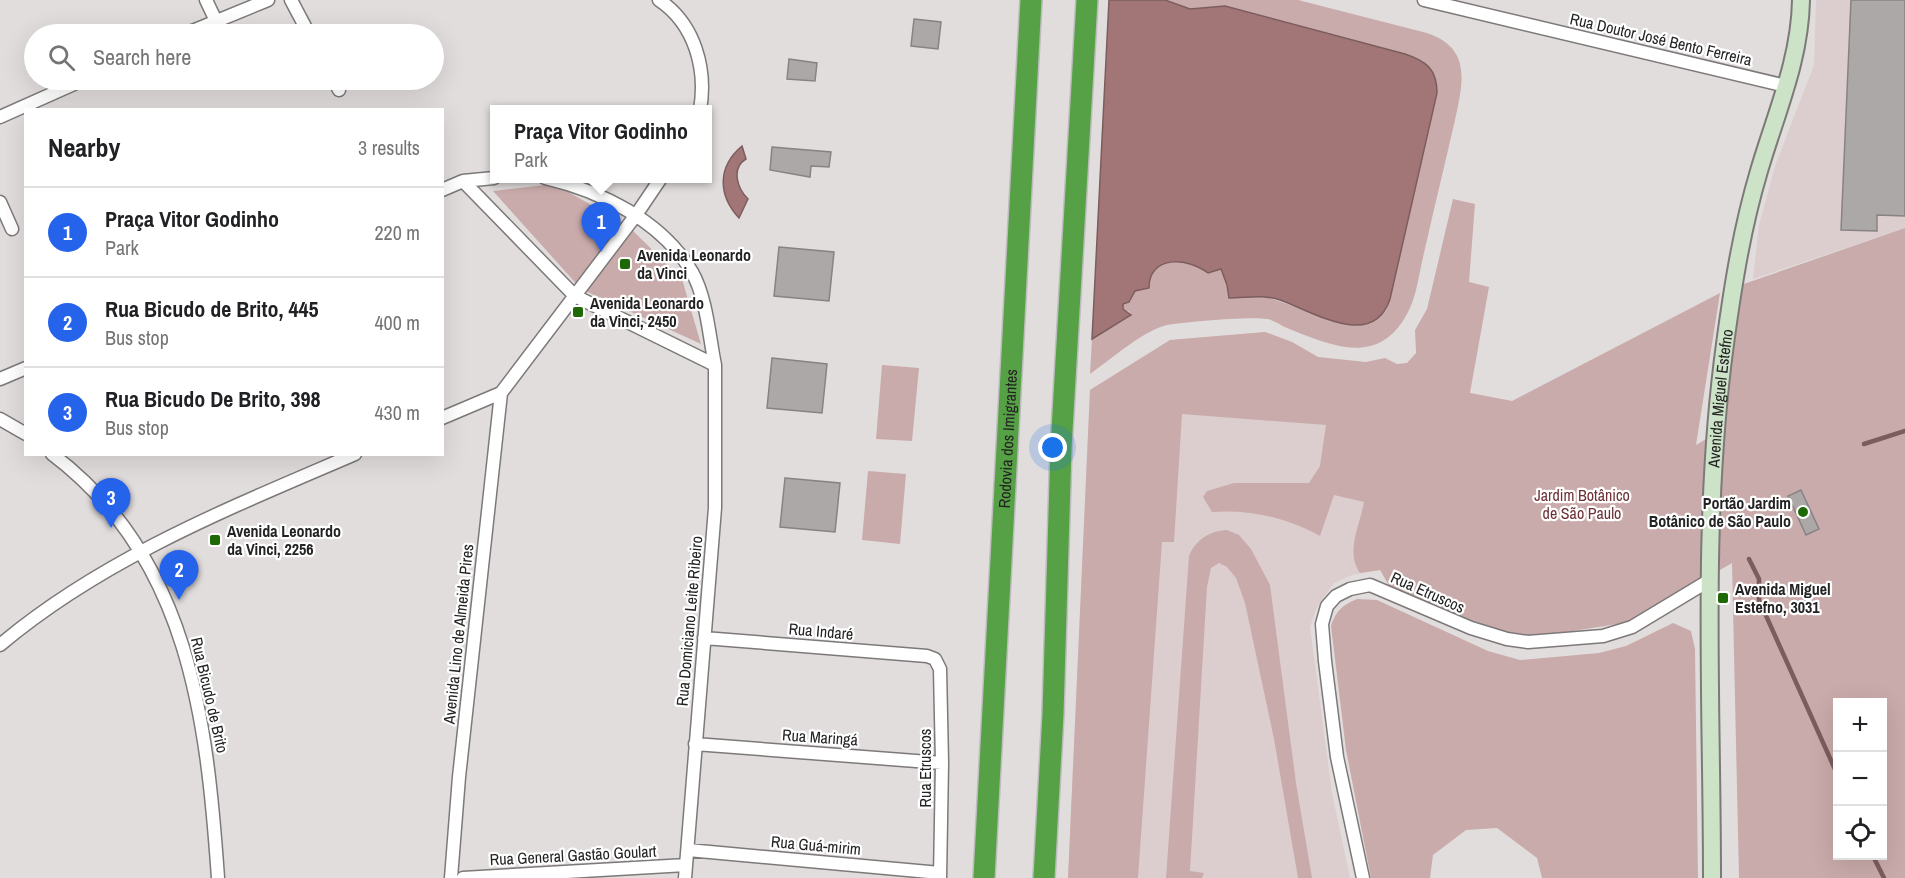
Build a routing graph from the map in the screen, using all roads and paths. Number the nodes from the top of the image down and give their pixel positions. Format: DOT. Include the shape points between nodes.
graph roads {
  1 [pos="206,0"];
  2 [pos="268,0"];
  3 [pos="291,0"];
  4 [pos="659,0"];
  5 [pos="1031,0"];
  6 [pos="1087,0"];
  7 [pos="1424,0"];
  8 [pos="1802,0"];
  9 [pos="216,21"];
  10 [pos="209,24"];
  11 [pos="304,24"];
  12 [pos="1786,86"];
  13 [pos="61,90"];
  14 [pos="700,105"];
  15 [pos="0,117"];
  16 [pos="490,178"];
  17 [pos="464,181"];
  18 [pos="565,183"];
  19 [pos="658,183"];
  20 [pos="444,189"];
  21 [pos="0,202"];
  22 [pos="636,215"];
  23 [pos="12,229"];
  24 [pos="575,296"];
  25 [pos="715,365"];
  26 [pos="24,369"];
  27 [pos="0,379"];
  28 [pos="501,393"];
  29 [pos="444,417"];
  30 [pos="0,419"];
  31 [pos="24,433"];
  32 [pos="54,456"];
  33 [pos="351,456"];
  34 [pos="142,550"];
  35 [pos="1710,580"];
  36 [pos="704,638"];
  37 [pos="0,645"];
  38 [pos="935,659"];
  39 [pos="695,744"];
  40 [pos="942,763"];
  41 [pos="688,850"];
  42 [pos="685,872"];
  43 [pos="940,875"];
  44 [pos="218,878"];
  45 [pos="451,878"];
  46 [pos="463,878"];
  47 [pos="984,878"];
  48 [pos="1044,878"];
  49 [pos="1364,878"];
  50 [pos="1712,878"];
  1 -- 9 [label="street"];
  2 -- 9 [label="street"];
  3 -- 11 [label="street"];
  4 -- 14 [label="street" via="682,25 699,54 703,71"];
  5 -- 47 [label="highway, Rodovia dos Imigrantes"];
  6 -- 48 [label="highway" via="1061,448"];
  7 -- 12 [label="street, Rua Doutor José Bento Ferreira"];
  8 -- 12 [label="main road, Avenida Miguel Estefno" via="1797,52"];
  9 -- 10 [label="street"];
  12 -- 35 [label="main road, Avenida Miguel Estefno" via="1740,237 1711,478"];
  13 -- 15 [label="street"];
  16 -- 17 [label="street"];
  17 -- 20 [label="street"];
  17 -- 24 [label="street"];
  18 -- 22 [label="street, Rua Domiciano Leite Ribeiro"];
  19 -- 22 [label="street"];
  21 -- 23 [label="street"];
  22 -- 24 [label="street"];
  22 -- 25 [label="street, Rua Domiciano Leite Ribeiro" via="668,241 693,273 706,313"];
  24 -- 25 [label="street"];
  24 -- 28 [label="street"];
  25 -- 36 [label="street, Rua Domiciano Leite Ribeiro" via="715,508"];
  26 -- 27 [label="street"];
  28 -- 29 [label="street"];
  28 -- 45 [label="street, Avenida Lino de Almeida Pires"];
  30 -- 31 [label="street"];
  32 -- 34 [label="street, Rua Bicudo de Brito" via="106,504"];
  33 -- 34 [label="street"];
  34 -- 37 [label="street" via="73,592"];
  34 -- 44 [label="street, Rua Bicudo de Brito" via="163,589 188,660 211,780"];
  35 -- 49 [label="street, Rua Etruscos" via="1632,627 1603,636 1527,642 1471,628 1370,585 1336,596 1327,606 1322,624 1325,661 1337,757"];
  35 -- 50 [label="main road, Avenida Miguel Estefno"];
  36 -- 38 [label="street, Rua Indaré"];
  36 -- 39 [label="street, Rua Domiciano Leite Ribeiro"];
  38 -- 40 [label="street, Rua Etruscos" via="939,669"];
  39 -- 40 [label="street, Rua Maringá"];
  39 -- 41 [label="street, Rua Domiciano Leite Ribeiro"];
  40 -- 43 [label="street, Rua Etruscos"];
  41 -- 42 [label="street, Rua Domiciano Leite Ribeiro"];
  41 -- 43 [label="street, Rua Guá-mirim"];
  42 -- 46 [label="street, Rua General Gastão Goulart"];
}
